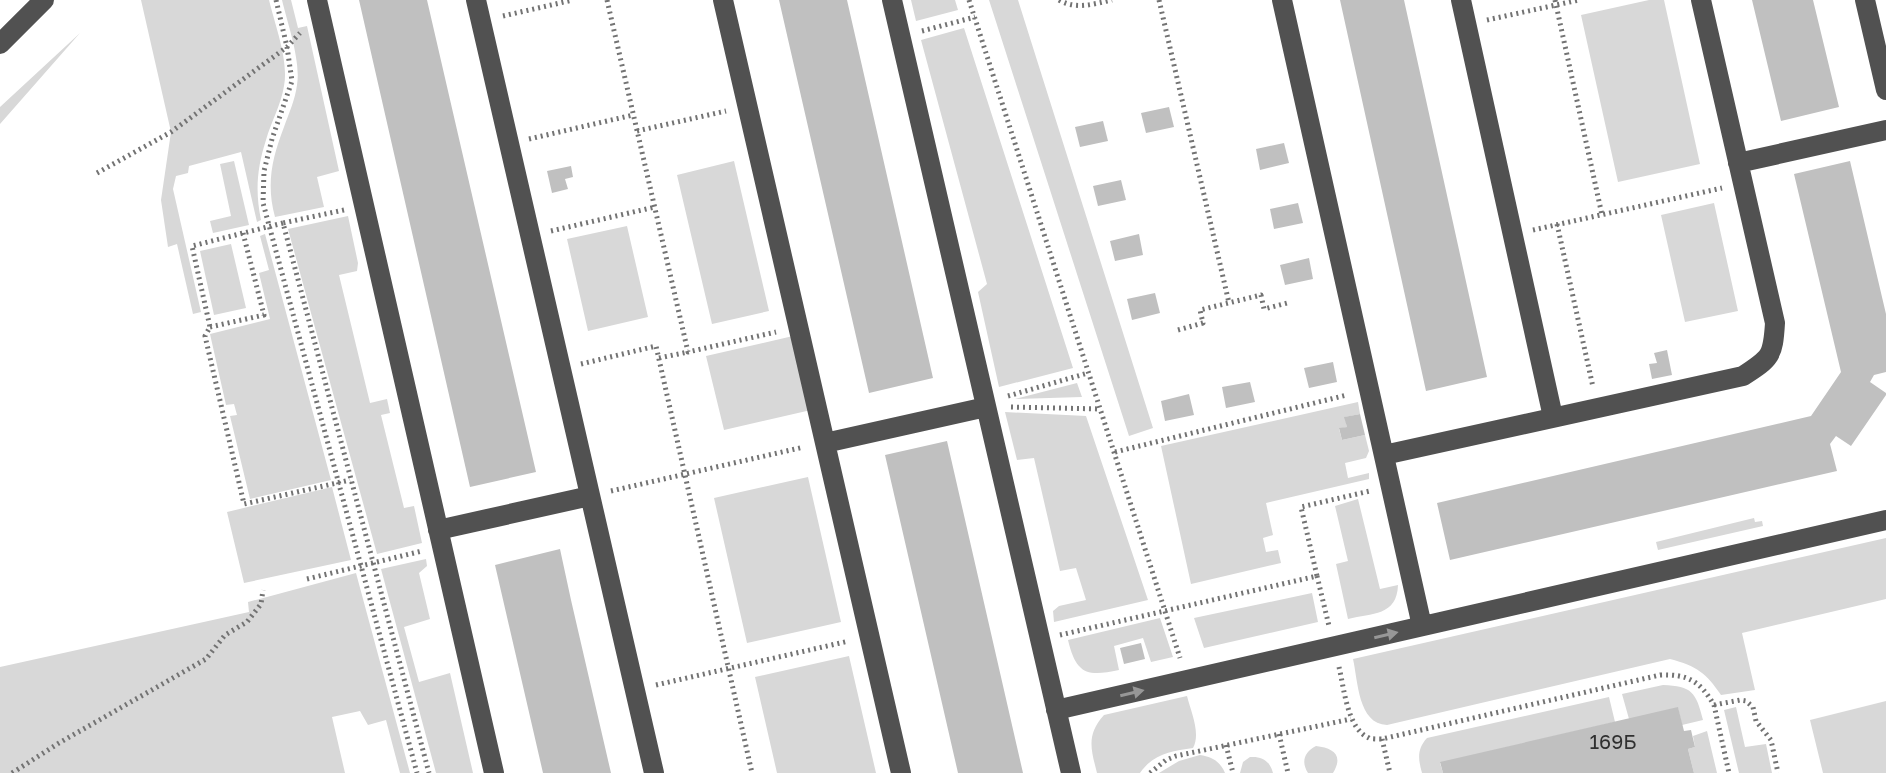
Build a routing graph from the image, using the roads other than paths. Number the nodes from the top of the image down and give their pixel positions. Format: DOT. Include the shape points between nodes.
graph roads {
  1 [pos="44,0"];
  2 [pos="476,0"];
  3 [pos="723,0"];
  4 [pos="892,0"];
  5 [pos="1282,0"];
  6 [pos="1461,0"];
  7 [pos="1701,0"];
  8 [pos="1865,0"];
  9 [pos="319,6"];
  10 [pos="0,44"];
  11 [pos="1886,90"];
  12 [pos="1886,130"];
  13 [pos="1738,163"];
  14 [pos="986,407"];
  15 [pos="1553,417"];
  16 [pos="825,443"];
  17 [pos="1384,455"];
  18 [pos="590,496"];
  19 [pos="1886,520"];
  20 [pos="440,538"];
  21 [pos="1422,626"];
  22 [pos="1056,710"];
  23 [pos="494,773"];
  24 [pos="654,773"];
  25 [pos="901,773"];
  26 [pos="1071,773"];
  1 -- 10 [label="street"];
  2 -- 18 [label="street"];
  3 -- 16 [label="street"];
  4 -- 14 [label="street"];
  5 -- 17 [label="street"];
  6 -- 15 [label="street"];
  7 -- 13 [label="street"];
  8 -- 11 [label="street"];
  9 -- 20 [label="street"];
  12 -- 13 [label="street"];
  13 -- 15 [label="street" via="1775,323 1774,345 1765,362 1743,376"];
  14 -- 16 [label="street"];
  14 -- 22 [label="street"];
  15 -- 17 [label="street"];
  16 -- 25 [label="street"];
  17 -- 21 [label="street"];
  18 -- 20 [label="street"];
  18 -- 24 [label="street"];
  19 -- 21 [label="street"];
  20 -- 23 [label="street"];
  22 -- 21 [label="street, one-way"];
  22 -- 26 [label="street"];
}
